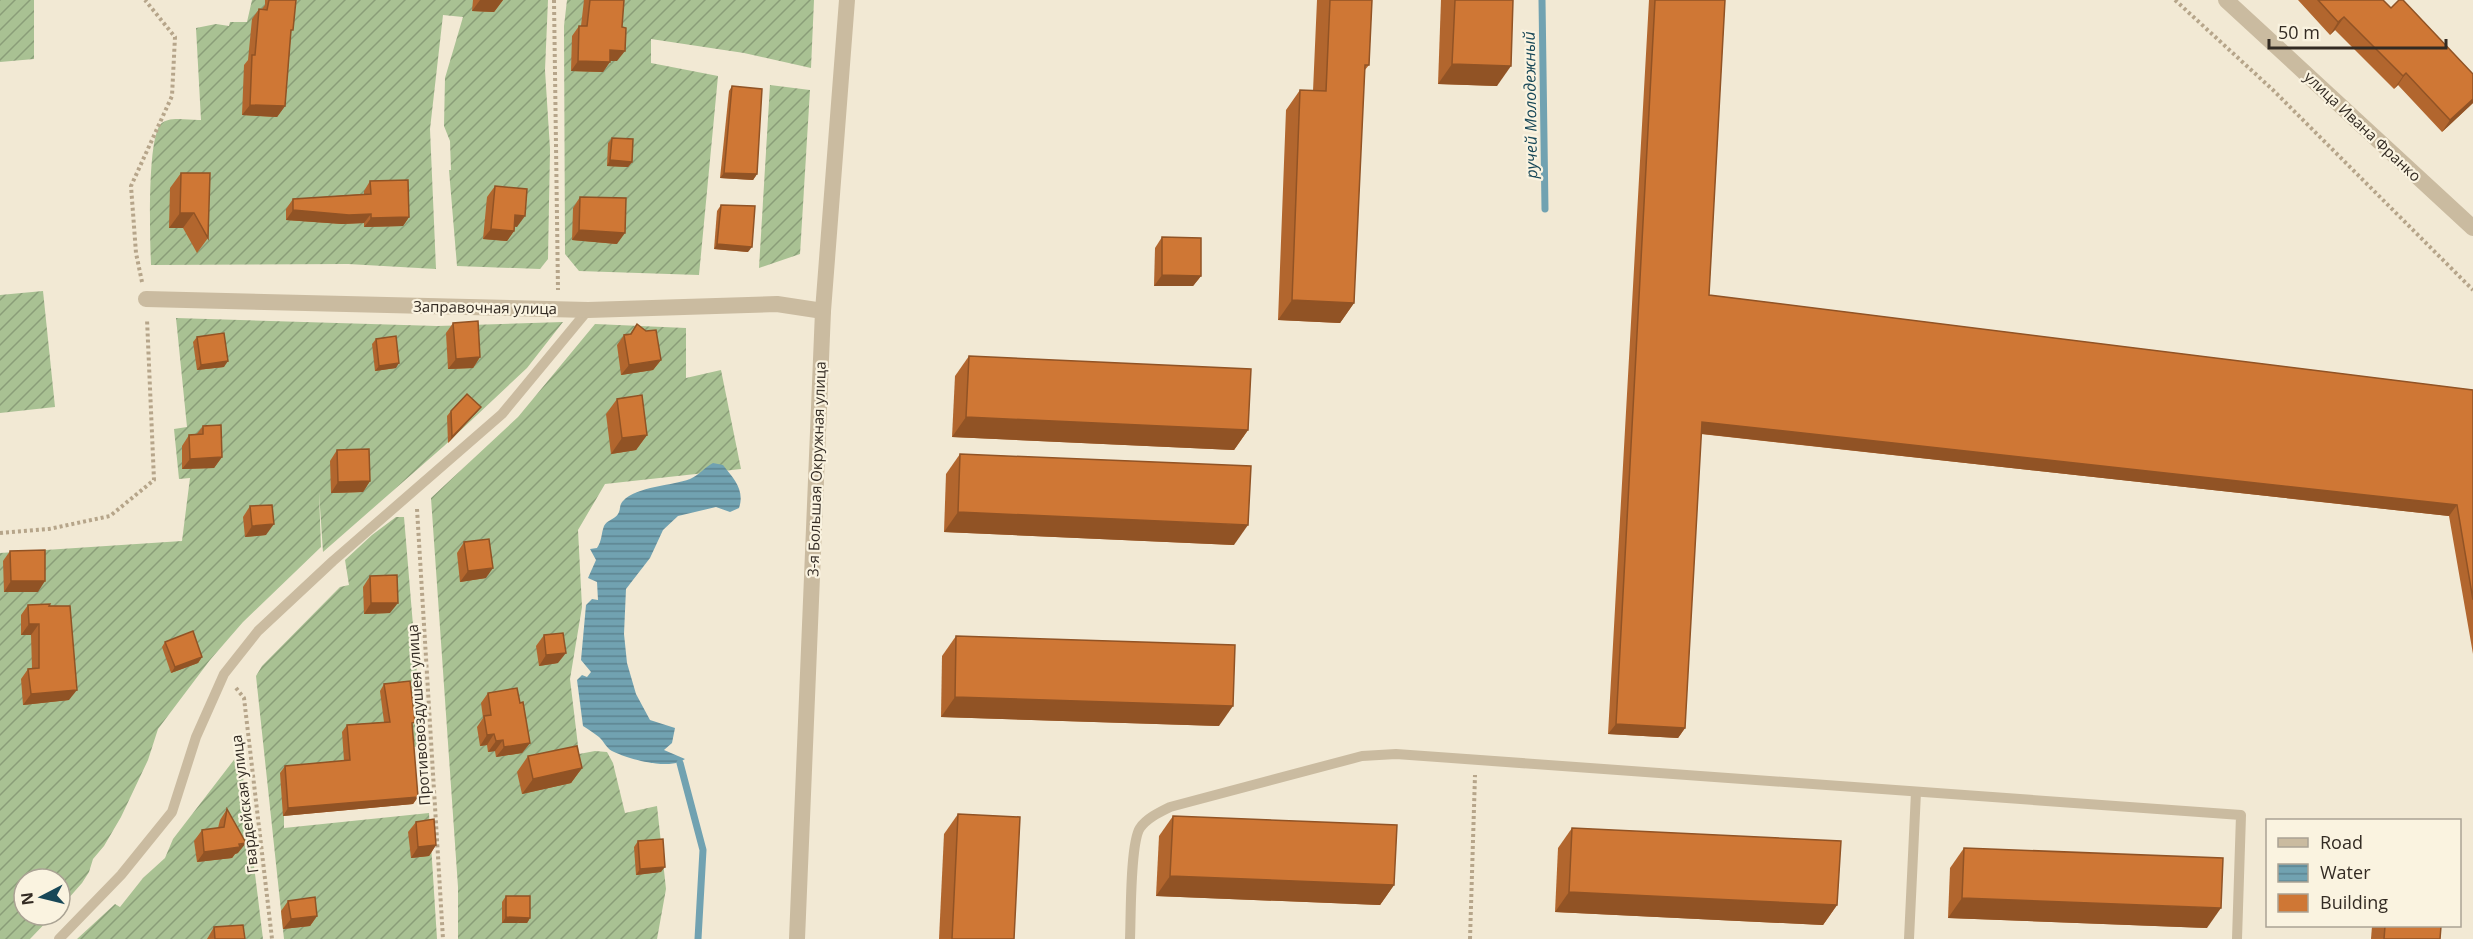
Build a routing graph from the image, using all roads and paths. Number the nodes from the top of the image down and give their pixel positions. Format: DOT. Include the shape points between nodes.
graph roads {
  1 [pos="145,0"];
  2 [pos="554,0"];
  3 [pos="847,0"];
  4 [pos="2175,0"];
  5 [pos="2226,0"];
  6 [pos="2473,228"];
  7 [pos="2473,290"];
  8 [pos="146,299"];
  9 [pos="558,309"];
  10 [pos="588,310"];
  11 [pos="823,311"];
  12 [pos="416,490"];
  13 [pos="0,533"];
  14 [pos="224,674"];
  15 [pos="1475,760"];
  16 [pos="1916,792"];
  17 [pos="59,939"];
  18 [pos="272,939"];
  19 [pos="444,939"];
  20 [pos="796,939"];
  21 [pos="1130,939"];
  22 [pos="1470,939"];
  23 [pos="1909,939"];
  24 [pos="2237,939"];
  1 -- 8 [label="path" via="175,37 172,96 130,186 136,253"];
  2 -- 9 [label="path"];
  3 -- 11 [label="street, 3-я Большая Окружная улица"];
  4 -- 7 [label="path" via="2266,84"];
  5 -- 6 [label="street, улица Ивана Франко"];
  8 -- 9 [label="street, Заправочная улица"];
  8 -- 13 [label="path" via="153,480 110,516 49,529"];
  9 -- 10 [label="street, Заправочная улица"];
  10 -- 11 [label="street, Заправочная улица" via="777,304"];
  10 -- 12 [label="lane" via="502,414"];
  11 -- 20 [label="street, 3-я Большая Окружная улица"];
  12 -- 14 [label="lane" via="258,632"];
  12 -- 19 [label="path, Противовоздушея улица"];
  14 -- 17 [label="lane" via="196,737 172,812 121,875"];
  14 -- 18 [label="path, Гвардейская улица" via="244,699"];
  15 -- 16 [label="lane"];
  15 -- 21 [label="lane" via="1396,754 1362,756 1170,807 1139,829 1133,861"];
  15 -- 22 [label="path"];
  16 -- 23 [label="lane"];
  16 -- 24 [label="lane" via="2241,815"];
}
